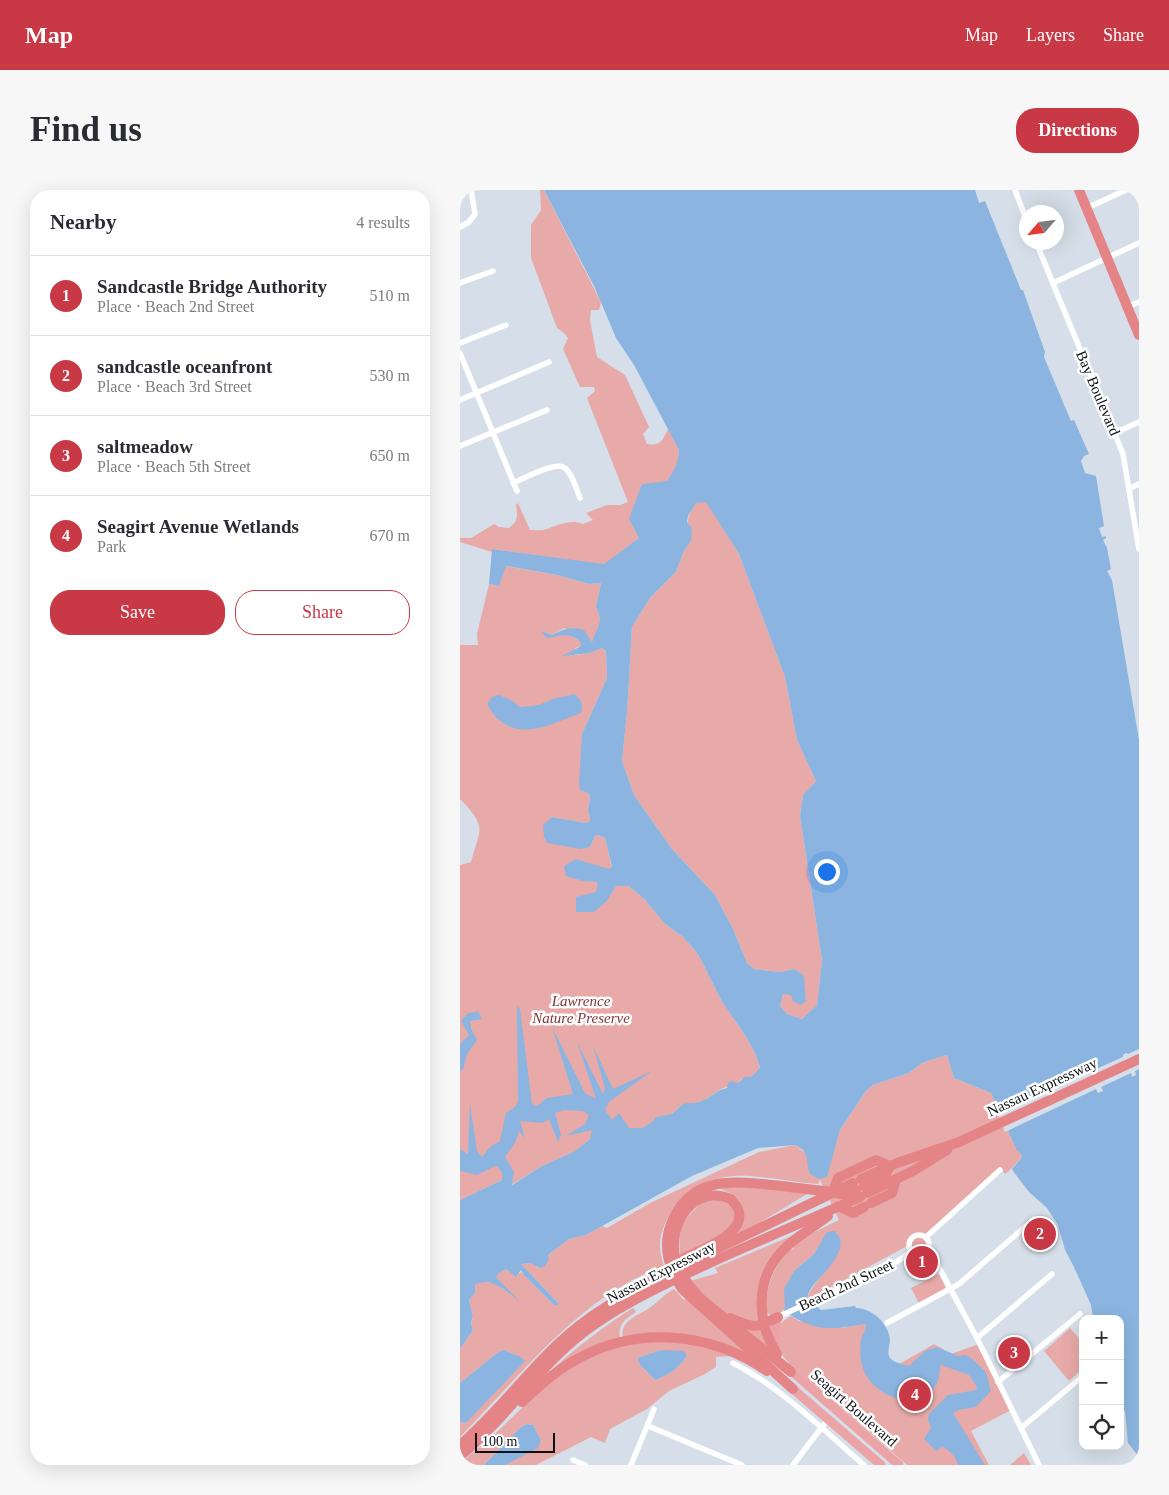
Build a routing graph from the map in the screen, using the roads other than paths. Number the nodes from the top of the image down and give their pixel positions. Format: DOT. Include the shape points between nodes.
graph roads {
  1 [pos="471,190"];
  2 [pos="1015,190"];
  3 [pos="1080,190"];
  4 [pos="1126,190"];
  5 [pos="1021,205"];
  6 [pos="1087,208"];
  7 [pos="460,227"];
  8 [pos="1139,243"];
  9 [pos="1039,250"];
  10 [pos="1107,258"];
  11 [pos="493,271"];
  12 [pos="460,283"];
  13 [pos="1053,283"];
  14 [pos="1139,302"];
  15 [pos="1127,307"];
  16 [pos="506,325"];
  17 [pos="1139,335"];
  18 [pos="460,343"];
  19 [pos="460,353"];
  20 [pos="549,362"];
  21 [pos="476,393"];
  22 [pos="460,400"];
  23 [pos="547,410"];
  24 [pos="1139,422"];
  25 [pos="492,433"];
  26 [pos="1115,433"];
  27 [pos="460,446"];
  28 [pos="513,483"];
  29 [pos="1139,484"];
  30 [pos="1129,489"];
  31 [pos="517,491"];
  32 [pos="580,498"];
  33 [pos="1138,541"];
  34 [pos="1139,549"];
  35 [pos="1139,1059"];
  36 [pos="958,1142"];
  37 [pos="890,1166"];
  38 [pos="1000,1170"];
  39 [pos="896,1179"];
  40 [pos="861,1190"];
  41 [pos="833,1192"];
  42 [pos="839,1206"];
  43 [pos="1034,1219"];
  44 [pos="926,1237"];
  45 [pos="671,1241"];
  46 [pos="929,1249"];
  47 [pos="912,1251"];
  48 [pos="1052,1274"];
  49 [pos="951,1289"];
  50 [pos="698,1300"];
  51 [pos="719,1314"];
  52 [pos="1080,1314"];
  53 [pos="783,1315"];
  54 [pos="584,1322"];
  55 [pos="887,1323"];
  56 [pos="764,1324"];
  57 [pos="977,1338"];
  58 [pos="777,1354"];
  59 [pos="733,1362"];
  60 [pos="791,1372"];
  61 [pos="1079,1379"];
  62 [pos="998,1382"];
  63 [pos="793,1389"];
  64 [pos="654,1409"];
  65 [pos="828,1419"];
  66 [pos="648,1426"];
  67 [pos="821,1428"];
  68 [pos="1020,1428"];
  69 [pos="475,1444"];
  70 [pos="460,1445"];
  71 [pos="460,1456"];
  72 [pos="573,1460"];
  73 [pos="585,1465"];
  74 [pos="632,1465"];
  75 [pos="742,1465"];
  76 [pos="793,1465"];
  77 [pos="864,1465"];
  78 [pos="881,1465"];
  79 [pos="899,1465"];
  80 [pos="1039,1465"];
  1 -- 7 [label="street" via="475,214"];
  2 -- 5 [label="street"];
  3 -- 6 [label="highway"];
  4 -- 6 [label="street"];
  6 -- 10 [label="highway"];
  8 -- 10 [label="street"];
  9 -- 13 [label="street, Bay Boulevard"];
  10 -- 13 [label="street"];
  10 -- 15 [label="highway"];
  11 -- 12 [label="street"];
  13 -- 26 [label="street, Bay Boulevard"];
  14 -- 15 [label="street"];
  15 -- 17 [label="highway"];
  16 -- 18 [label="street"];
  19 -- 21 [label="street"];
  20 -- 21 [label="street"];
  21 -- 22 [label="street"];
  21 -- 25 [label="street"];
  23 -- 25 [label="street"];
  24 -- 26 [label="street"];
  25 -- 27 [label="street"];
  25 -- 28 [label="street"];
  26 -- 30 [label="street, Bay Boulevard" via="1123,454"];
  28 -- 31 [label="street"];
  28 -- 32 [label="street" via="561,466 570,475"];
  29 -- 30 [label="street"];
  30 -- 33 [label="street, Bay Boulevard"];
  33 -- 34 [label="street, Bay Boulevard"];
  35 -- 36 [label="highway, Nassau Expressway"];
  36 -- 37 [label="highway, Nassau Expressway"];
  36 -- 39 [label="highway, Nassau Expressway" via="930,1162"];
  37 -- 40 [label="highway, Nassau Expressway"];
  37 -- 41 [label="highway" via="876,1160 838,1178"];
  38 -- 44 [label="street, Beach 2nd Street"];
  39 -- 40 [label="highway, Nassau Expressway"];
  39 -- 40 [label="highway" via="892,1193"];
  40 -- 41 [label="highway" via="844,1195"];
  40 -- 41 [label="highway" via="839,1181"];
  40 -- 42 [label="highway, Nassau Expressway"];
  41 -- 45 [label="highway" via="723,1182 686,1200 669,1228"];
  41 -- 54 [label="highway, Nassau Expressway" via="631,1291"];
  42 -- 56 [label="highway" via="777,1256 762,1292"];
  42 -- 69 [label="highway, Nassau Expressway" via="719,1259 607,1316 562,1351"];
  43 -- 49 [label="street"];
  44 -- 46 [label="street"];
  44 -- 47 [label="street, Beach 2nd Street" via="916,1235 911,1239"];
  45 -- 50 [label="highway" via="680,1272"];
  45 -- 54 [label="highway" via="686,1210 704,1196 722,1195 731,1198 736,1206 739,1221 727,1236 634,1285"];
  46 -- 47 [label="street, Beach 2nd Street" via="921,1255"];
  46 -- 49 [label="street"];
  47 -- 53 [label="street, Beach 2nd Street" via="898,1261"];
  48 -- 57 [label="street"];
  49 -- 55 [label="street"];
  49 -- 57 [label="street"];
  50 -- 51 [label="highway"];
  50 -- 63 [label="highway"];
  51 -- 56 [label="highway" via="749,1326"];
  51 -- 60 [label="highway"];
  52 -- 62 [label="street"];
  53 -- 56 [label="highway"];
  53 -- 58 [label="main road" via="776,1323"];
  54 -- 70 [label="highway, Nassau Expressway" via="559,1343"];
  56 -- 58 [label="highway"];
  57 -- 62 [label="street"];
  58 -- 60 [label="main road, Seagirt Boulevard"];
  59 -- 67 [label="street" via="773,1388"];
  60 -- 79 [label="main road, Seagirt Boulevard"];
  61 -- 68 [label="street"];
  62 -- 68 [label="street"];
  63 -- 65 [label="main road, Seagirt Boulevard"];
  63 -- 69 [label="highway" via="763,1368 723,1348 686,1338 636,1339 602,1348 564,1367"];
  64 -- 66 [label="street"];
  65 -- 67 [label="street"];
  65 -- 78 [label="main road, Seagirt Boulevard"];
  66 -- 74 [label="street"];
  66 -- 75 [label="street"];
  67 -- 76 [label="street"];
  67 -- 77 [label="street"];
  68 -- 80 [label="street"];
  69 -- 71 [label="highway, Nassau Expressway"];
  72 -- 73 [label="street"];
}
